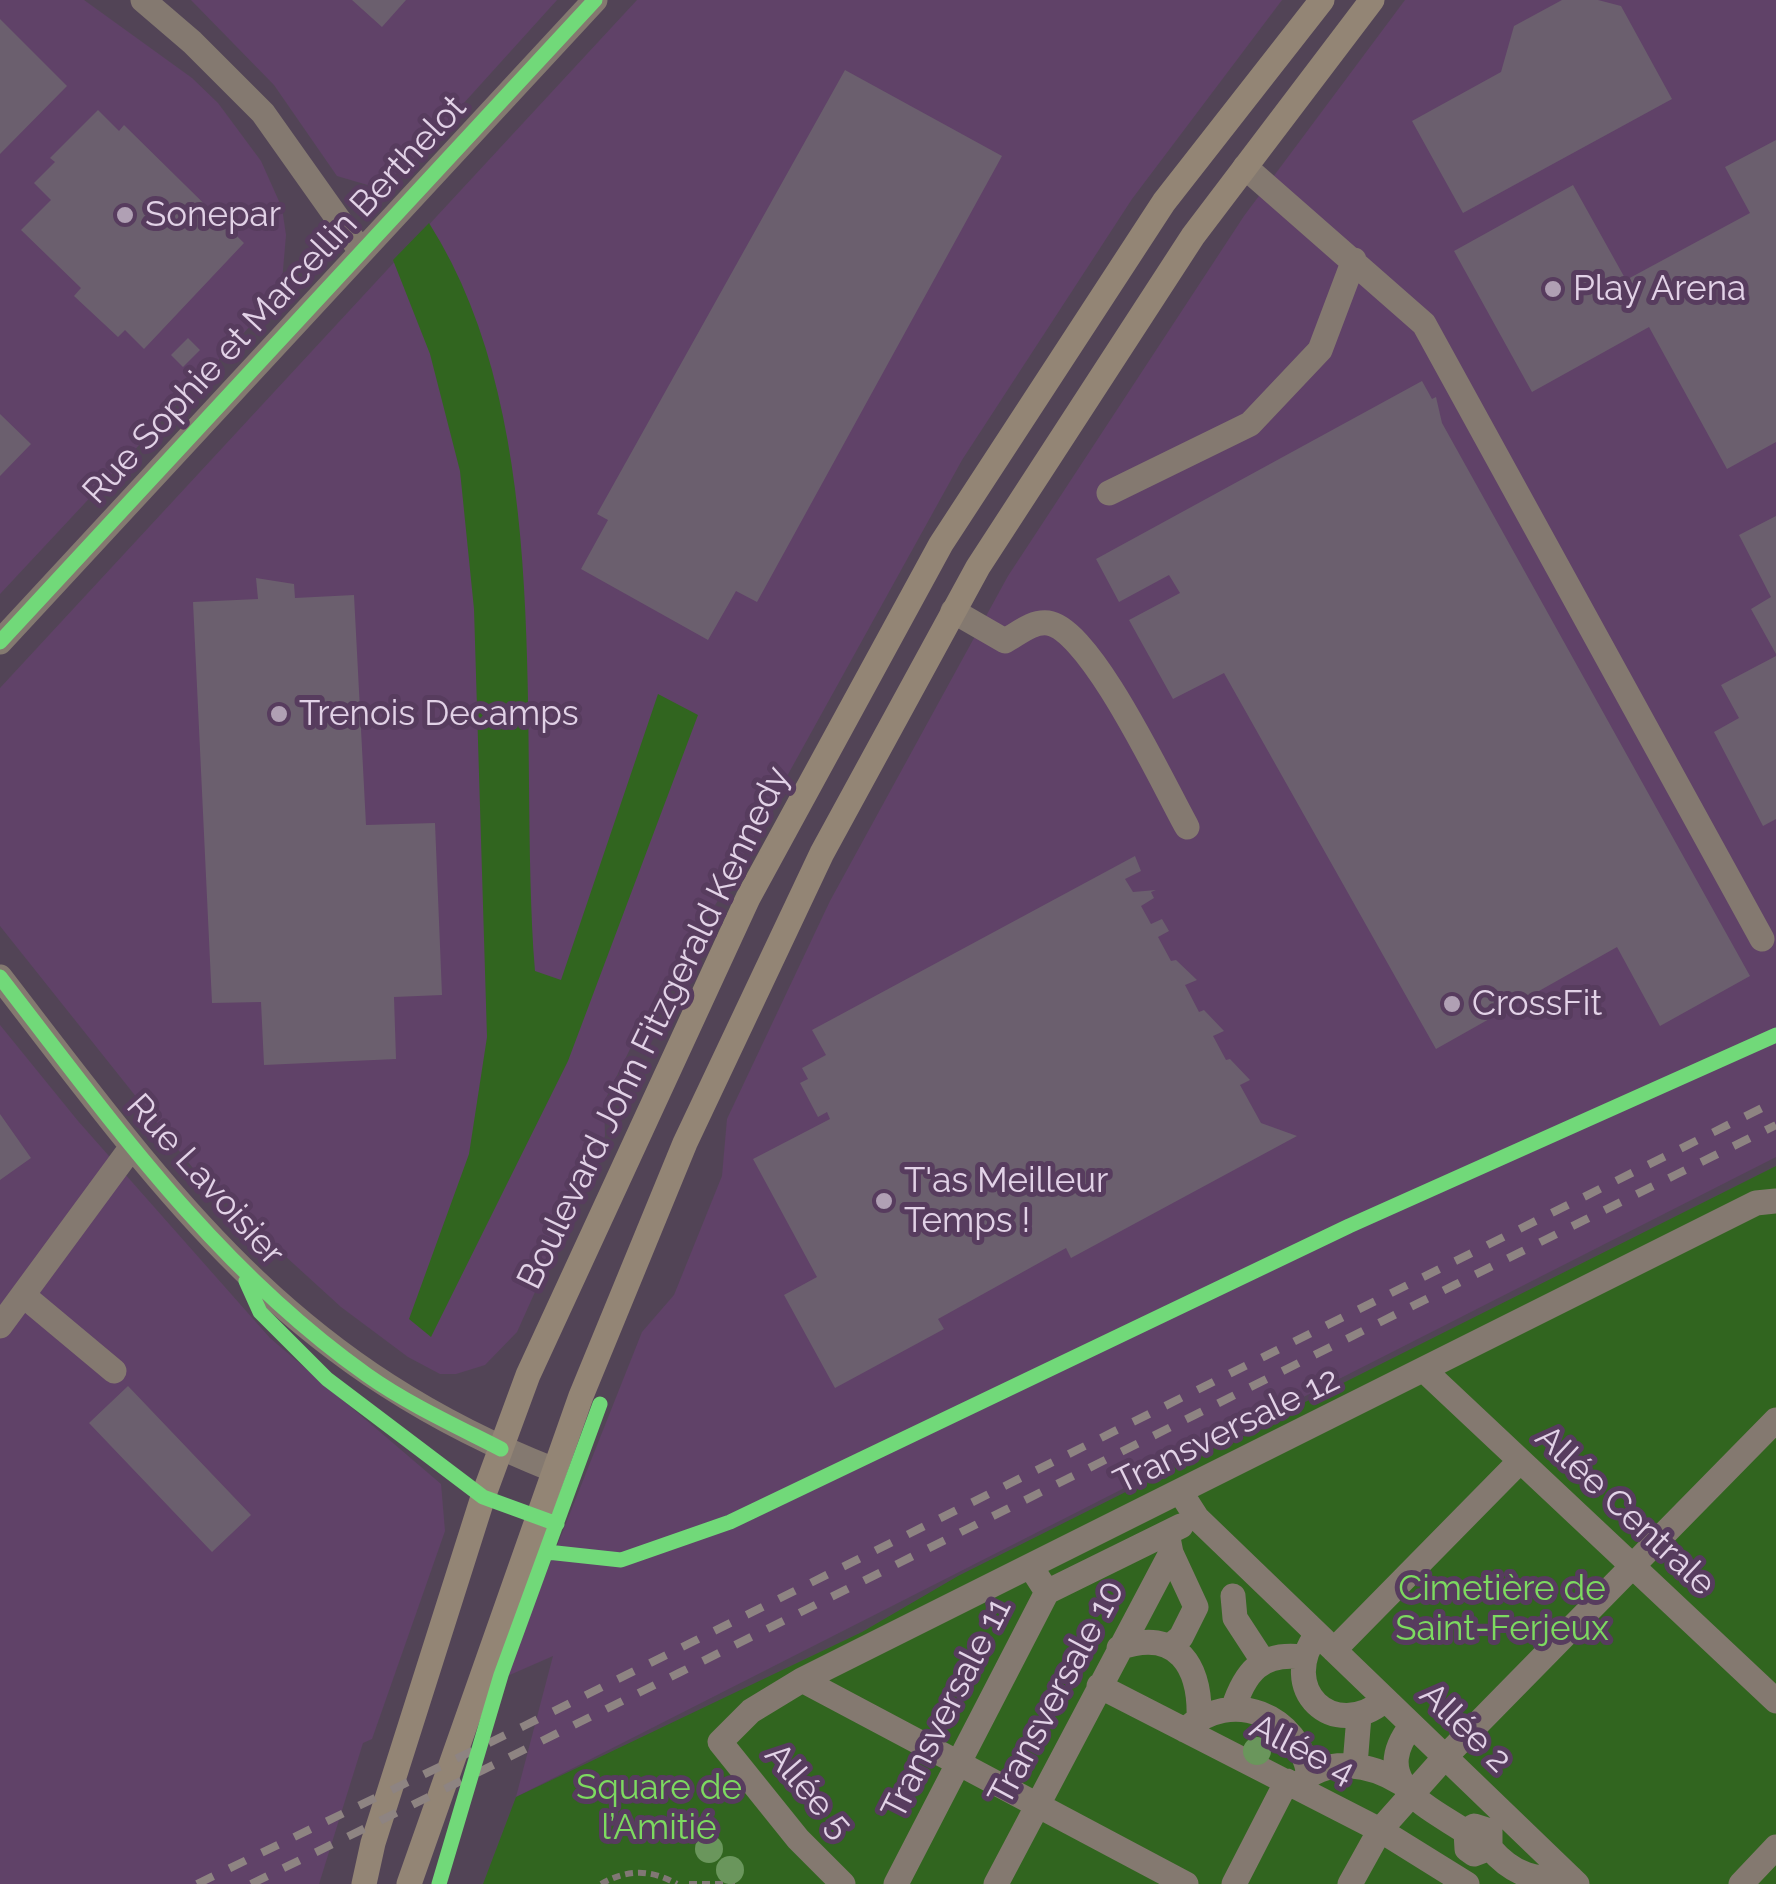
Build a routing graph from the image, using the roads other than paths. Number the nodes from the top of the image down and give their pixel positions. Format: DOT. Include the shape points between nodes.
graph roads {
  1 [pos="143,0"];
  2 [pos="594,0"];
  3 [pos="1322,0"];
  4 [pos="1372,0"];
  5 [pos="1245,167"];
  6 [pos="360,250"];
  7 [pos="1354,260"];
  8 [pos="1109,493"];
  9 [pos="953,611"];
  10 [pos="0,642"];
  11 [pos="1187,827"];
  12 [pos="1762,940"];
  13 [pos="0,977"];
  14 [pos="131,1148"];
  15 [pos="1776,1200"];
  16 [pos="23,1295"];
  17 [pos="0,1326"];
  18 [pos="114,1371"];
  19 [pos="1426,1372"];
  20 [pos="1776,1420"];
  21 [pos="501,1449"];
  22 [pos="1520,1461"];
  23 [pos="554,1470"];
  24 [pos="1181,1493"];
  25 [pos="1197,1518"];
  26 [pos="1169,1543"];
  27 [pos="1632,1566"];
  28 [pos="1031,1567"];
  29 [pos="1256,1575"];
  30 [pos="1047,1592"];
  31 [pos="1233,1596"];
  32 [pos="1196,1607"];
  33 [pos="1325,1642"];
  34 [pos="1169,1647"];
  35 [pos="1120,1648"];
  36 [pos="1302,1657"];
  37 [pos="1263,1661"];
  38 [pos="802,1680"];
  39 [pos="1099,1686"];
  40 [pos="1385,1700"];
  41 [pos="1776,1700"];
  42 [pos="1233,1709"];
  43 [pos="1359,1716"];
  44 [pos="1192,1725"];
  45 [pos="1412,1725"];
  46 [pos="720,1742"];
  47 [pos="1444,1756"];
  48 [pos="958,1763"];
  49 [pos="1355,1766"];
  50 [pos="1298,1780"];
  51 [pos="1406,1789"];
  52 [pos="1036,1804"];
  53 [pos="1380,1830"];
  54 [pos="1484,1835"];
  55 [pos="373,1843"];
  56 [pos="1776,1847"];
  57 [pos="1456,1877"];
  58 [pos="1574,1881"];
  59 [pos="354,1884"];
  60 [pos="364,1884"];
  61 [pos="410,1884"];
  62 [pos="843,1884"];
  63 [pos="896,1884"];
  64 [pos="996,1884"];
  65 [pos="1186,1884"];
  66 [pos="1234,1884"];
  67 [pos="1350,1884"];
  68 [pos="1741,1884"];
  1 -- 6 [label="street" via="263,113"];
  2 -- 6 [label="street, Rue Sophie et Marcellin Berthelot"];
  3 -- 21 [label="main road, Boulevard John Fitzgerald Kennedy" via="1164,202 941,544 748,898 535,1359"];
  4 -- 5 [label="main road"];
  5 -- 7 [label="street"];
  5 -- 9 [label="main road" via="1193,236"];
  6 -- 10 [label="street, Rue Sophie et Marcellin Berthelot"];
  7 -- 8 [label="street" via="1320,350 1250,424"];
  7 -- 12 [label="street" via="1424,324"];
  9 -- 11 [label="street" via="1006,641 1035,624 1051,623 1071,636 1099,668"];
  9 -- 23 [label="main road" via="784,930 685,1142"];
  13 -- 14 [label="street, Rue Lavoisier"];
  14 -- 16 [label="street"];
  14 -- 21 [label="street, Rue Lavoisier" via="218,1248 304,1327 370,1377"];
  15 -- 19 [label="street, Transversale 12" via="1756,1203"];
  16 -- 17 [label="street"];
  16 -- 18 [label="street"];
  19 -- 22 [label="street, Allée Centrale"];
  19 -- 24 [label="street, Transversale 12"];
  20 -- 27 [label="street"];
  21 -- 23 [label="street"];
  21 -- 55 [label="main road, Boulevard John Fitzgerald Kennedy"];
  22 -- 27 [label="street, Allée Centrale"];
  22 -- 33 [label="street"];
  23 -- 61 [label="main road"];
  24 -- 25 [label="street, Allée 2"];
  24 -- 28 [label="street, Transversale 12"];
  25 -- 26 [label="street"];
  25 -- 29 [label="street, Allée 2"];
  26 -- 30 [label="street"];
  26 -- 32 [label="street"];
  26 -- 35 [label="street, Transversale 10"];
  27 -- 41 [label="street, Allée Centrale"];
  27 -- 47 [label="street"];
  28 -- 30 [label="street, Transversale 11"];
  28 -- 38 [label="street, Transversale 12"];
  29 -- 31 [label="street"];
  29 -- 33 [label="street, Allée 2"];
  30 -- 48 [label="street, Transversale 11"];
  31 -- 32 [label="street"];
  31 -- 37 [label="street" via="1235,1618"];
  32 -- 34 [label="street"];
  33 -- 36 [label="street"];
  33 -- 40 [label="street, Allée 2"];
  34 -- 35 [label="street" via="1144,1642"];
  34 -- 44 [label="street" via="1197,1677"];
  35 -- 39 [label="street, Transversale 10"];
  36 -- 37 [label="street"];
  36 -- 43 [label="street" via="1306,1690 1316,1703 1330,1714"];
  37 -- 42 [label="street" via="1249,1673"];
  38 -- 46 [label="street, Transversale 12" via="751,1711"];
  38 -- 48 [label="street"];
  39 -- 44 [label="street, Allée 4"];
  39 -- 52 [label="street, Transversale 10"];
  40 -- 43 [label="street"];
  40 -- 45 [label="street, Allée 2"];
  42 -- 44 [label="street"];
  42 -- 50 [label="street" via="1262,1713 1290,1731 1300,1744"];
  43 -- 49 [label="street"];
  44 -- 50 [label="street, Allée 4"];
  45 -- 47 [label="street, Allée 2"];
  45 -- 51 [label="street" via="1397,1752"];
  46 -- 62 [label="street, Allée 5"];
  47 -- 51 [label="street"];
  47 -- 54 [label="street, Allée 2"];
  48 -- 52 [label="street"];
  48 -- 63 [label="street, Transversale 11"];
  49 -- 50 [label="street"];
  49 -- 51 [label="street"];
  50 -- 53 [label="street, Allée 4"];
  50 -- 66 [label="street"];
  51 -- 53 [label="street"];
  51 -- 54 [label="street"];
  52 -- 64 [label="street, Transversale 10"];
  52 -- 65 [label="street"];
  53 -- 57 [label="street, Allée 4"];
  53 -- 67 [label="street"];
  54 -- 57 [label="street"];
  54 -- 58 [label="street, Allée 2"];
  54 -- 58 [label="street" via="1501,1861 1531,1878"];
  55 -- 59 [label="main road"];
  55 -- 60 [label="main road, Boulevard John Fitzgerald Kennedy"];
  56 -- 68 [label="street"];
}
